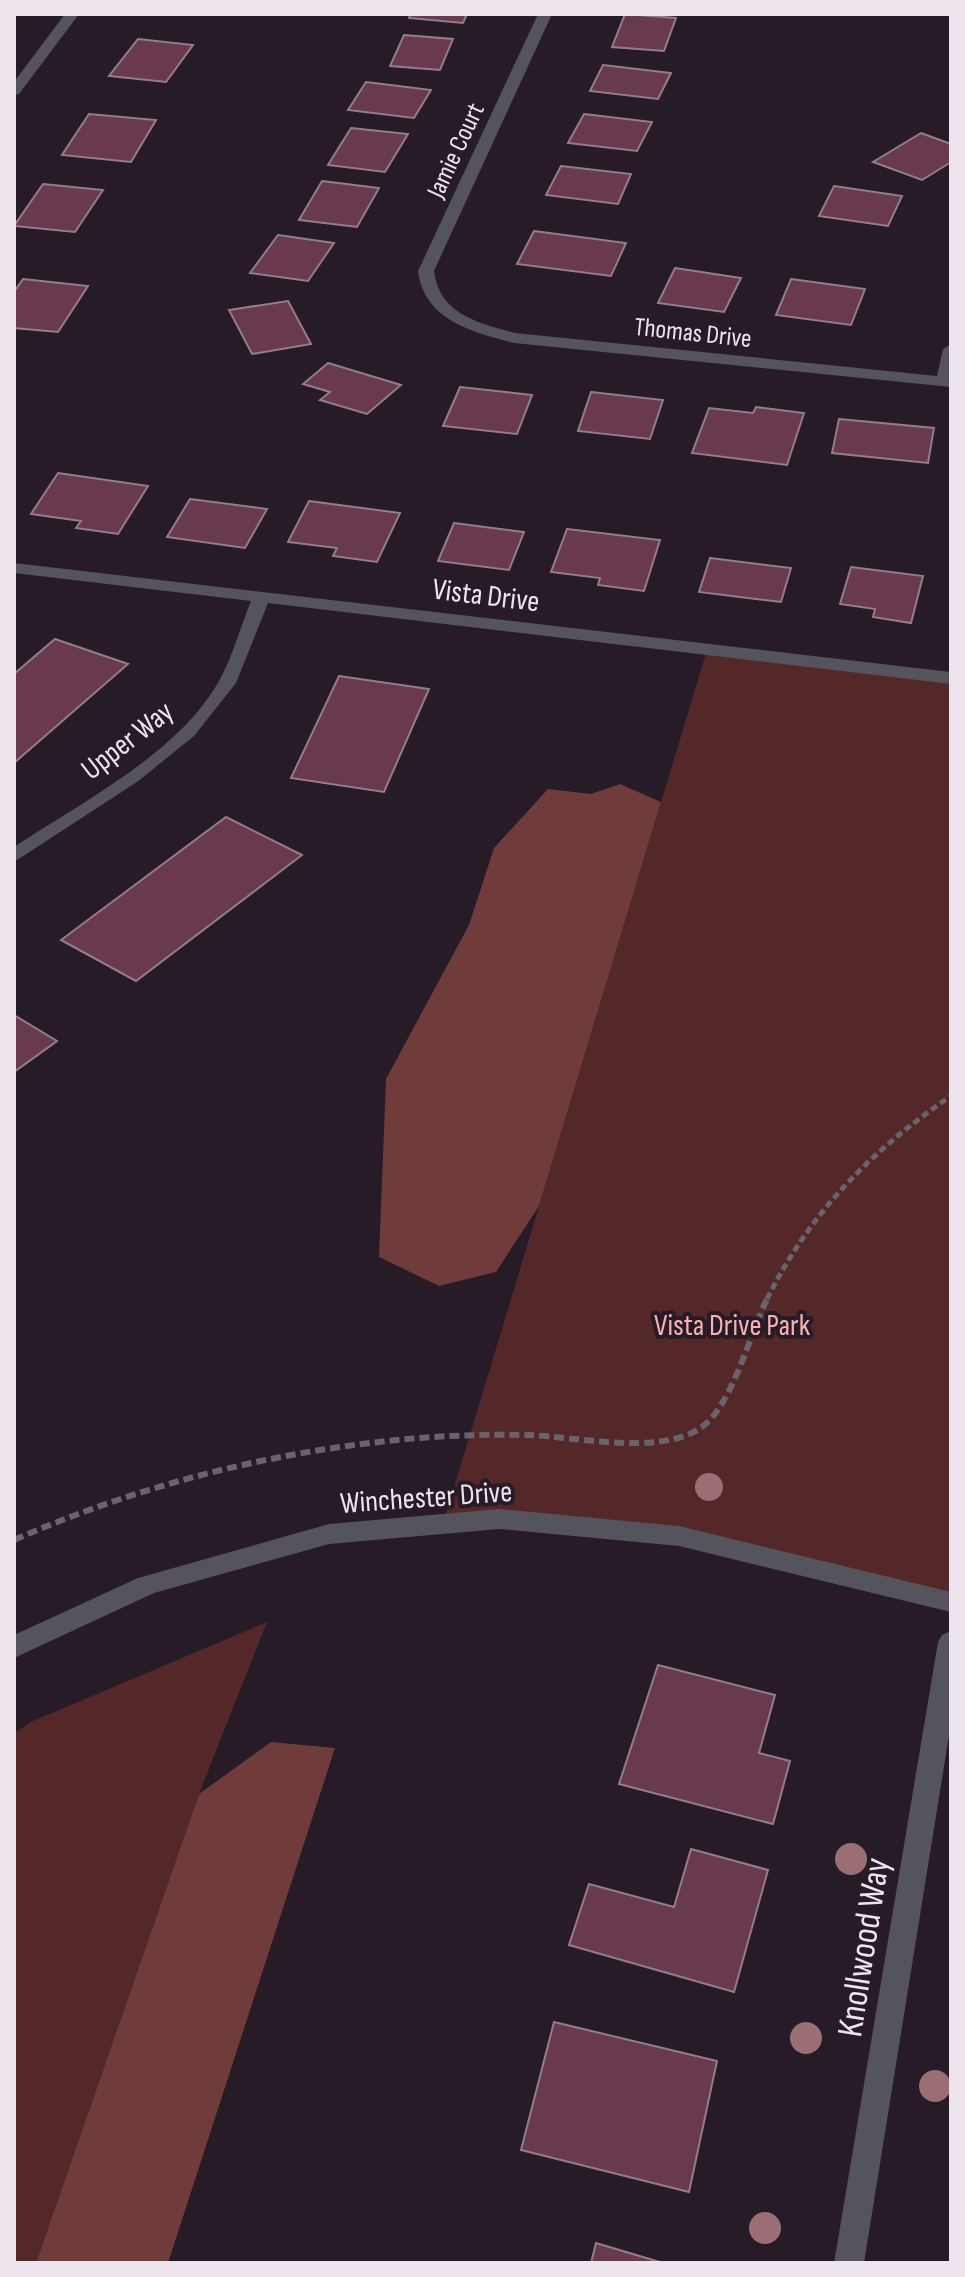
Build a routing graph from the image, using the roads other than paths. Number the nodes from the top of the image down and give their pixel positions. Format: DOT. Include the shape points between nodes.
graph roads {
  1 [pos="72,14"];
  2 [pos="545,14"];
  3 [pos="14,91"];
  4 [pos="437,307"];
  5 [pos="951,349"];
  6 [pos="947,382"];
  7 [pos="14,568"];
  8 [pos="262,597"];
  9 [pos="951,678"];
  10 [pos="14,856"];
  11 [pos="951,1602"];
  12 [pos="951,1642"];
  13 [pos="14,1647"];
  14 [pos="849,2263"];
  1 -- 3 [label="street"];
  2 -- 4 [label="street, Jamie Court" via="426,271 426,288"];
  4 -- 6 [label="street, Thomas Drive" via="514,338"];
  5 -- 6 [label="street"];
  7 -- 8 [label="street, Vista Drive"];
  8 -- 9 [label="street, Vista Drive"];
  8 -- 10 [label="street, Upper Way" via="227,683 208,710 169,749"];
  11 -- 13 [label="street, Winchester Drive" via="679,1536 499,1519 329,1534 147,1585"];
  12 -- 14 [label="street, Knollwood Way"];
}
